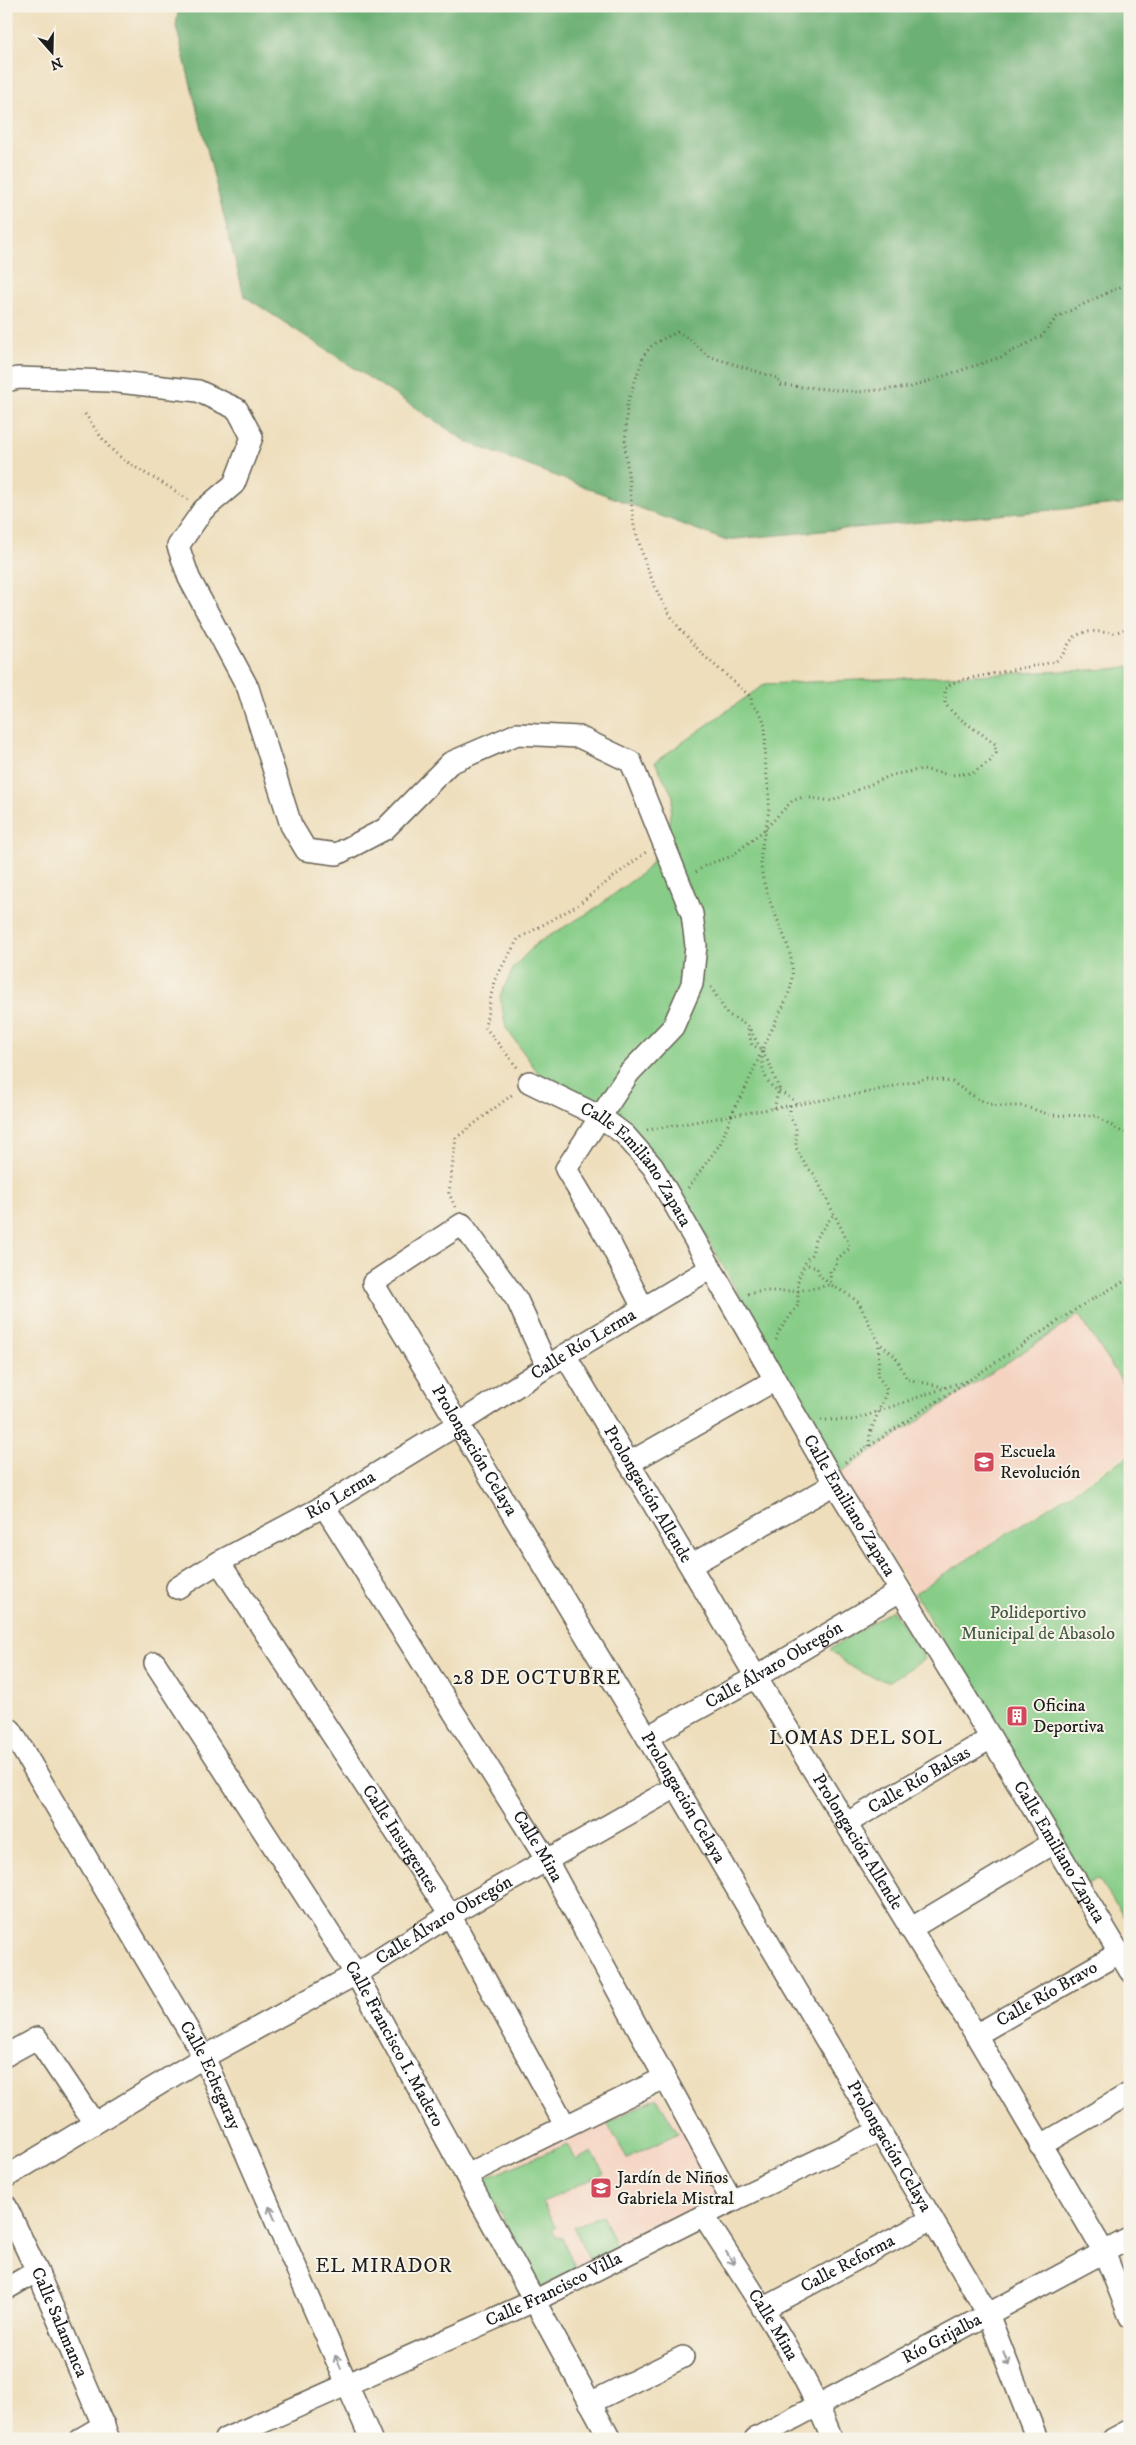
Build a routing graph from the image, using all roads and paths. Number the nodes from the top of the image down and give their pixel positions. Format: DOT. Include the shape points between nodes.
graph roads {
  1 [pos="1130,282"];
  2 [pos="6,382"];
  3 [pos="85,414"];
  4 [pos="203,510"];
  5 [pos="1130,626"];
  6 [pos="764,830"];
  7 [pos="661,838"];
  8 [pos="683,891"];
  9 [pos="694,968"];
  10 [pos="762,1050"];
  11 [pos="529,1082"];
  12 [pos="778,1092"];
  13 [pos="796,1104"];
  14 [pos="790,1105"];
  15 [pos="774,1108"];
  16 [pos="733,1114"];
  17 [pos="601,1117"];
  18 [pos="1130,1133"];
  19 [pos="625,1135"];
  20 [pos="675,1205"];
  21 [pos="833,1215"];
  22 [pos="462,1224"];
  23 [pos="805,1264"];
  24 [pos="711,1268"];
  25 [pos="1130,1278"];
  26 [pos="831,1286"];
  27 [pos="797,1291"];
  28 [pos="729,1300"];
  29 [pos="643,1308"];
  30 [pos="879,1343"];
  31 [pos="565,1355"];
  32 [pos="763,1359"];
  33 [pos="547,1366"];
  34 [pos="973,1378"];
  35 [pos="775,1380"];
  36 [pos="943,1387"];
  37 [pos="880,1411"];
  38 [pos="799,1422"];
  39 [pos="458,1424"];
  40 [pos="869,1446"];
  41 [pos="629,1463"];
  42 [pos="832,1480"];
  43 [pos="324,1506"];
  44 [pos="219,1562"];
  45 [pos="691,1565"];
  46 [pos="178,1588"];
  47 [pos="900,1591"];
  48 [pos="155,1663"];
  49 [pos="756,1677"];
  50 [pos="11,1730"];
  51 [pos="647,1738"];
  52 [pos="991,1738"];
  53 [pos="676,1787"];
  54 [pos="847,1823"];
  55 [pos="1054,1843"];
  56 [pos="546,1859"];
  57 [pos="450,1915"];
  58 [pos="910,1929"];
  59 [pos="1119,1953"];
  60 [pos="1130,1971"];
  61 [pos="356,1974"];
  62 [pos="976,2035"];
  63 [pos="6,2055"];
  64 [pos="204,2057"];
  65 [pos="664,2078"];
  66 [pos="1130,2093"];
  67 [pos="94,2123"];
  68 [pos="565,2125"];
  69 [pos="879,2131"];
  70 [pos="1040,2146"];
  71 [pos="466,2175"];
  72 [pos="6,2177"];
  73 [pos="732,2201"];
  74 [pos="6,2206"];
  75 [pos="704,2216"];
  76 [pos="932,2218"];
  77 [pos="1130,2238"];
  78 [pos="1104,2252"];
  79 [pos="37,2271"];
  80 [pos="6,2289"];
  81 [pos="536,2300"];
  82 [pos="763,2309"];
  83 [pos="988,2314"];
  84 [pos="1130,2317"];
  85 [pos="683,2357"];
  86 [pos="348,2384"];
  87 [pos="590,2403"];
  88 [pos="819,2405"];
  89 [pos="1130,2430"];
  90 [pos="107,2432"];
  91 [pos="80,2439"];
  92 [pos="225,2439"];
  93 [pos="371,2439"];
  94 [pos="610,2439"];
  95 [pos="755,2439"];
  96 [pos="832,2439"];
  97 [pos="1037,2439"];
  98 [pos="1113,2439"];
  1 -- 6 [label="path" via="1057,317 1042,336 1001,357 911,388 858,392 782,385 778,378 708,356 677,332 653,344 644,354 626,413 625,447 634,526 646,566 676,624 702,654 743,688 751,697 752,706 759,710 767,741 769,805"];
  2 -- 4 [label="street" via="18,378 110,381 198,391 237,409 252,437 234,484"];
  3 -- 4 [label="path" via="118,455"];
  4 -- 7 [label="street" via="178,546 189,578 248,688 291,825 306,850 337,854 385,829 450,763 517,734 579,737 631,762"];
  5 -- 6 [label="path" via="1110,634 1080,634 1071,640 1063,655 1054,662 965,680 945,689 945,704 950,710 995,744 996,753 982,768 960,775 923,769 892,775 832,800 803,797 792,801"];
  6 -- 8 [label="path" via="732,856 697,870"];
  6 -- 10 [label="path" via="763,880 790,957 792,979"];
  7 -- 8 [label="street"];
  7 -- 11 [label="path" via="624,871 576,906 518,939 494,981 485,1027"];
  8 -- 9 [label="street" via="692,914 696,946"];
  9 -- 10 [label="path" via="727,1014 748,1026"];
  9 -- 17 [label="street" via="692,984 673,1027 629,1073"];
  10 -- 12 [label="path" via="773,1071"];
  10 -- 12 [label="path" via="764,1073 768,1083"];
  10 -- 16 [label="path"];
  11 -- 17 [label="street, Calle Emiliano Zapata"];
  11 -- 22 [label="path" via="456,1138 449,1193"];
  12 -- 13 [label="path"];
  12 -- 15 [label="path"];
  13 -- 14 [label="path"];
  13 -- 18 [label="path" via="928,1078 952,1082 995,1106 1023,1106 1051,1115 1096,1116 1122,1132"];
  14 -- 15 [label="path"];
  14 -- 21 [label="path" via="790,1116 796,1128 796,1148 814,1174"];
  15 -- 16 [label="path"];
  16 -- 19 [label="path"];
  16 -- 20 [label="path" via="720,1144"];
  17 -- 19 [label="street, Calle Emiliano Zapata"];
  17 -- 29 [label="street" via="566,1169 608,1239"];
  19 -- 20 [label="street, Calle Emiliano Zapata" via="653,1167"];
  20 -- 24 [label="street, Calle Emiliano Zapata"];
  21 -- 23 [label="path" via="817,1234 812,1254"];
  21 -- 26 [label="path" via="849,1244 837,1259 836,1267 830,1271"];
  22 -- 33 [label="street" via="517,1300"];
  22 -- 39 [label="street, Prolongación Celaya" via="373,1283"];
  23 -- 26 [label="path" via="817,1268 820,1276"];
  23 -- 27 [label="path"];
  24 -- 28 [label="street, Calle Emiliano Zapata"];
  24 -- 29 [label="street, Calle Río Lerma"];
  25 -- 34 [label="path" via="1084,1304"];
  26 -- 27 [label="path"];
  26 -- 30 [label="path" via="859,1304"];
  27 -- 28 [label="path" via="753,1291 743,1298"];
  27 -- 32 [label="path" via="799,1301 796,1309"];
  28 -- 32 [label="street, Calle Emiliano Zapata"];
  29 -- 31 [label="street, Calle Río Lerma"];
  30 -- 36 [label="path" via="895,1356 907,1379"];
  30 -- 37 [label="path" via="878,1376 887,1390"];
  31 -- 33 [label="street, Calle Río Lerma"];
  31 -- 41 [label="street, Prolongación Allende"];
  32 -- 35 [label="street, Calle Emiliano Zapata"];
  33 -- 39 [label="street, Calle Río Lerma"];
  34 -- 36 [label="path"];
  34 -- 40 [label="path"];
  35 -- 38 [label="street, Calle Emiliano Zapata"];
  35 -- 41 [label="street"];
  36 -- 37 [label="path"];
  37 -- 38 [label="path" via="854,1420 832,1418"];
  37 -- 40 [label="path" via="870,1433"];
  38 -- 42 [label="street, Calle Emiliano Zapata"];
  39 -- 43 [label="street, Río Lerma"];
  39 -- 51 [label="street, Prolongación Celaya"];
  40 -- 42 [label="path" via="840,1466"];
  41 -- 45 [label="street, Prolongación Allende"];
  42 -- 45 [label="street"];
  42 -- 47 [label="street, Calle Emiliano Zapata"];
  43 -- 44 [label="street, Río Lerma"];
  43 -- 56 [label="street, Calle Mina"];
  44 -- 46 [label="street, Río Lerma"];
  44 -- 57 [label="street, Calle Insurgentes"];
  45 -- 49 [label="street, Prolongación Allende"];
  47 -- 49 [label="street, Calle Álvaro Obregón"];
  47 -- 52 [label="street, Calle Emiliano Zapata"];
  48 -- 61 [label="street, Calle Francisco I. Madero"];
  49 -- 51 [label="street, Calle Álvaro Obregón"];
  49 -- 54 [label="street, Prolongación Allende"];
  50 -- 64 [label="street, Calle Echegaray"];
  51 -- 53 [label="street, Prolongación Celaya"];
  52 -- 54 [label="street, Calle Río Balsas"];
  52 -- 55 [label="street, Calle Emiliano Zapata"];
  53 -- 56 [label="street, Calle Álvaro Obregón"];
  53 -- 69 [label="street, Prolongación Celaya"];
  54 -- 58 [label="street, Prolongación Allende"];
  55 -- 58 [label="street"];
  55 -- 59 [label="street, Calle Emiliano Zapata"];
  56 -- 57 [label="street, Calle Álvaro Obregón"];
  56 -- 65 [label="street, Calle Mina"];
  57 -- 61 [label="street, Calle Álvaro Obregón"];
  57 -- 68 [label="street, Calle Insurgentes"];
  58 -- 62 [label="street, Prolongación Allende"];
  59 -- 60 [label="street, Calle Emiliano Zapata"];
  59 -- 62 [label="street, Calle Río Bravo"];
  61 -- 64 [label="street, Calle Álvaro Obregón"];
  61 -- 71 [label="street, Calle Francisco I. Madero"];
  62 -- 70 [label="street, Prolongación Allende"];
  63 -- 67 [label="street" via="37,2038"];
  64 -- 67 [label="street, Calle Álvaro Obregón"];
  86 -- 64 [label="street, Calle Echegaray, one-way"];
  65 -- 68 [label="street"];
  65 -- 73 [label="street, Calle Mina"];
  66 -- 70 [label="street"];
  67 -- 72 [label="street, Calle Álvaro Obregón"];
  68 -- 71 [label="street"];
  69 -- 73 [label="street, Calle Francisco Villa"];
  69 -- 76 [label="street, Prolongación Celaya"];
  70 -- 78 [label="street, Prolongación Allende"];
  71 -- 81 [label="street, Calle Francisco I. Madero"];
  73 -- 75 [label="street, Calle Francisco Villa"];
  74 -- 79 [label="street, Calle Salamanca"];
  75 -- 81 [label="street, Calle Francisco Villa"];
  75 -- 82 [label="street, Calle Mina, one-way"];
  76 -- 82 [label="street, Calle Reforma"];
  76 -- 83 [label="street, Prolongación Celaya"];
  77 -- 78 [label="street, Río Grijalba"];
  78 -- 83 [label="street, Río Grijalba"];
  78 -- 84 [label="street, Prolongación Allende"];
  79 -- 80 [label="street"];
  79 -- 90 [label="street, Calle Salamanca"];
  81 -- 86 [label="street, Calle Francisco Villa"];
  81 -- 87 [label="street, Calle Francisco I. Madero"];
  82 -- 88 [label="street, Calle Mina"];
  83 -- 88 [label="street, Río Grijalba"];
  83 -- 97 [label="street, Prolongación Celaya, one-way"];
  85 -- 87 [label="street"];
  86 -- 92 [label="street, Calle Francisco Villa"];
  86 -- 93 [label="street, Calle Echegaray"];
  87 -- 94 [label="street, Calle Francisco I. Madero"];
  88 -- 95 [label="street, Río Grijalba"];
  88 -- 96 [label="street, Calle Mina"];
  89 -- 98 [label="street"];
  90 -- 91 [label="street"];
}
